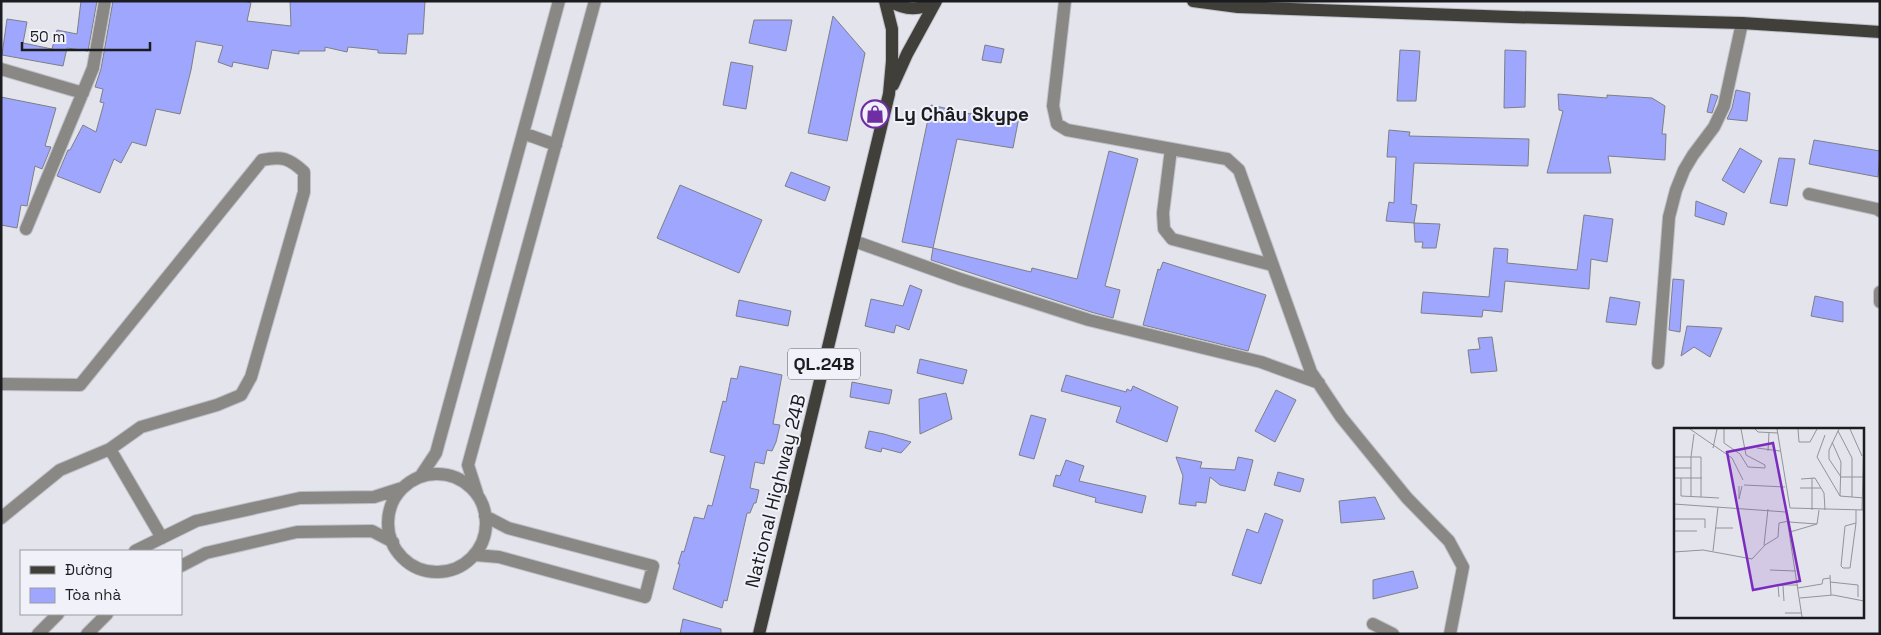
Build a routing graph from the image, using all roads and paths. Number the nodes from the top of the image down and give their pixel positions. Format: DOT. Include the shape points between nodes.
graph roads {
  1 [pos="105,1"];
  2 [pos="559,1"];
  3 [pos="595,1"];
  4 [pos="885,1"];
  5 [pos="890,1"];
  6 [pos="935,1"];
  7 [pos="1065,1"];
  8 [pos="1193,1"];
  9 [pos="1209,2"];
  10 [pos="1742,23"];
  11 [pos="1880,32"];
  12 [pos="1,69"];
  13 [pos="83,93"];
  14 [pos="889,94"];
  15 [pos="523,134"];
  16 [pos="556,145"];
  17 [pos="1171,149"];
  18 [pos="1809,194"];
  19 [pos="1879,207"];
  20 [pos="26,229"];
  21 [pos="854,241"];
  22 [pos="1272,265"];
  23 [pos="1880,292"];
  24 [pos="1880,302"];
  25 [pos="1658,363"];
  26 [pos="1318,383"];
  27 [pos="1,384"];
  28 [pos="110,449"];
  29 [pos="420,477"];
  30 [pos="402,488"];
  31 [pos="477,493"];
  32 [pos="485,516"];
  33 [pos="1,518"];
  34 [pos="162,538"];
  35 [pos="393,542"];
  36 [pos="137,550"];
  37 [pos="475,555"];
  38 [pos="182,565"];
  39 [pos="57,615"];
  40 [pos="106,615"];
  41 [pos="1373,624"];
  42 [pos="38,634"];
  43 [pos="87,634"];
  44 [pos="759,634"];
  45 [pos="1393,634"];
  46 [pos="1450,634"];
  1 -- 13 [label="street" via="93,68"];
  2 -- 15 [label="street"];
  3 -- 16 [label="street"];
  4 -- 14 [label="main road" via="892,29"];
  5 -- 6 [label="main road" via="902,8 914,9"];
  6 -- 14 [label="main road"];
  7 -- 17 [label="street" via="1053,106 1057,124 1068,130"];
  8 -- 9 [label="main road"];
  9 -- 10 [label="main road" via="1238,7 1511,18"];
  10 -- 11 [label="main road"];
  10 -- 25 [label="street" via="1724,106 1714,127 1684,170 1669,217"];
  12 -- 13 [label="street"];
  13 -- 20 [label="street"];
  14 -- 21 [label="main road, National Highway 24B / QL.24B"];
  15 -- 16 [label="street"];
  15 -- 29 [label="street" via="436,452"];
  16 -- 31 [label="street" via="468,465"];
  17 -- 22 [label="street" via="1226,159 1239,170"];
  17 -- 22 [label="street" via="1163,213 1164,229 1172,239"];
  18 -- 19 [label="street"];
  21 -- 26 [label="street" via="960,280 1089,320 1261,362"];
  21 -- 44 [label="main road, National Highway 24B / QL.24B"];
  22 -- 26 [label="street" via="1311,372"];
  23 -- 24 [label="street"];
  26 -- 46 [label="street" via="1407,498 1449,541 1463,567"];
  27 -- 28 [label="street" via="80,385 262,160 276,157 292,161 304,172 304,192 251,377 241,395 142,427"];
  28 -- 33 [label="street" via="60,470"];
  28 -- 34 [label="street"];
  29 -- 30 [label="street"];
  29 -- 31 [label="street" via="449,474 464,481"];
  30 -- 34 [label="street" via="374,497 300,498 196,521"];
  30 -- 35 [label="street" via="392,502 388,517"];
  31 -- 32 [label="street"];
  32 -- 37 [label="street" via="483,542"];
  32 -- 37 [label="street" via="508,528 653,566 645,597 499,557"];
  34 -- 36 [label="street"];
  35 -- 37 [label="street" via="405,560 433,572 463,565"];
  35 -- 38 [label="street" via="372,531 297,532 206,553"];
  39 -- 42 [label="street"];
  40 -- 43 [label="street"];
  41 -- 45 [label="street"];
}
